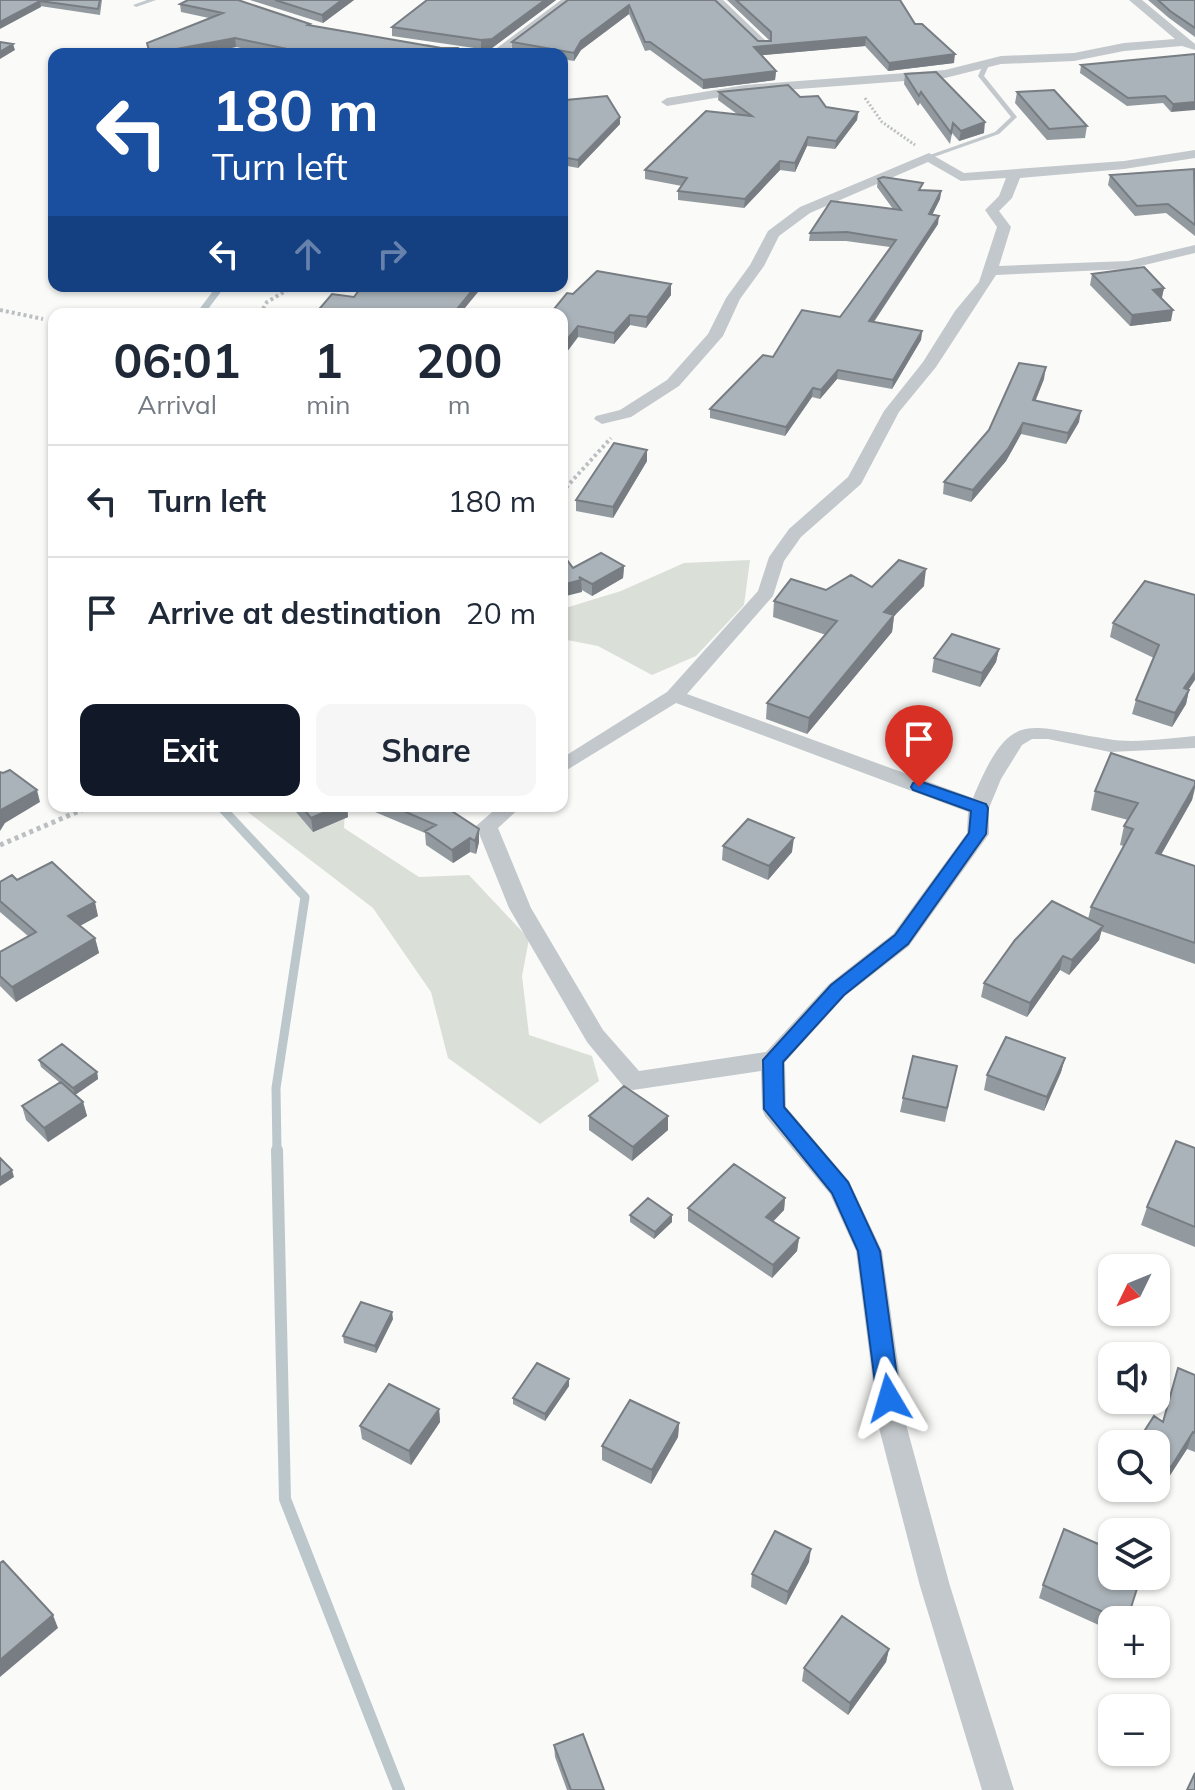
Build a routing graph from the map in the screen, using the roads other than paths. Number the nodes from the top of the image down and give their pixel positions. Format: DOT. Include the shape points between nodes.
graph roads {
  1 [pos="153,0"];
  2 [pos="568,0"];
  3 [pos="716,0"];
  4 [pos="1135,0"];
  5 [pos="136,5"];
  6 [pos="764,45"];
  7 [pos="1190,46"];
  8 [pos="421,47"];
  9 [pos="427,48"];
  10 [pos="503,48"];
  11 [pos="987,63"];
  12 [pos="667,102"];
  13 [pos="1195,154"];
  14 [pos="929,157"];
  15 [pos="1015,174"];
  16 [pos="1195,249"];
  17 [pos="992,271"];
  18 [pos="602,419"];
  19 [pos="674,696"];
  20 [pos="1195,742"];
  21 [pos="568,763"];
  22 [pos="979,808"];
  23 [pos="504,812"];
  24 [pos="773,1060"];
  25 [pos="998,1790"];
  1 -- 5 [label="lane"];
  2 -- 10 [label="street"];
  3 -- 6 [label="street"];
  4 -- 7 [label="street"];
  7 -- 11 [label="street" via="1124,47 1074,57"];
  8 -- 9 [label="street"];
  11 -- 12 [label="street" via="945,74 745,89"];
  11 -- 14 [label="lane" via="981,76 1014,117 997,133"];
  13 -- 15 [label="street"];
  14 -- 15 [label="street" via="961,177"];
  14 -- 18 [label="street" via="805,210 773,234 715,336 673,383 625,414"];
  15 -- 17 [label="street" via="1005,198 992,210 1004,227"];
  16 -- 17 [label="street" via="1128,265"];
  17 -- 19 [label="street" via="892,411 855,480 795,533 775,561 767,592"];
  19 -- 21 [label="street"];
  19 -- 22 [label="street"];
  20 -- 22 [label="street" via="1110,746 1028,733 1015,741"];
  22 -- 24 [label="street" via="978,834 901,940 837,990"];
  23 -- 24 [label="street" via="487,826 520,908 595,1036 633,1081"];
  24 -- 25 [label="street" via="774,1109 840,1188 869,1251 893,1428"];
}
